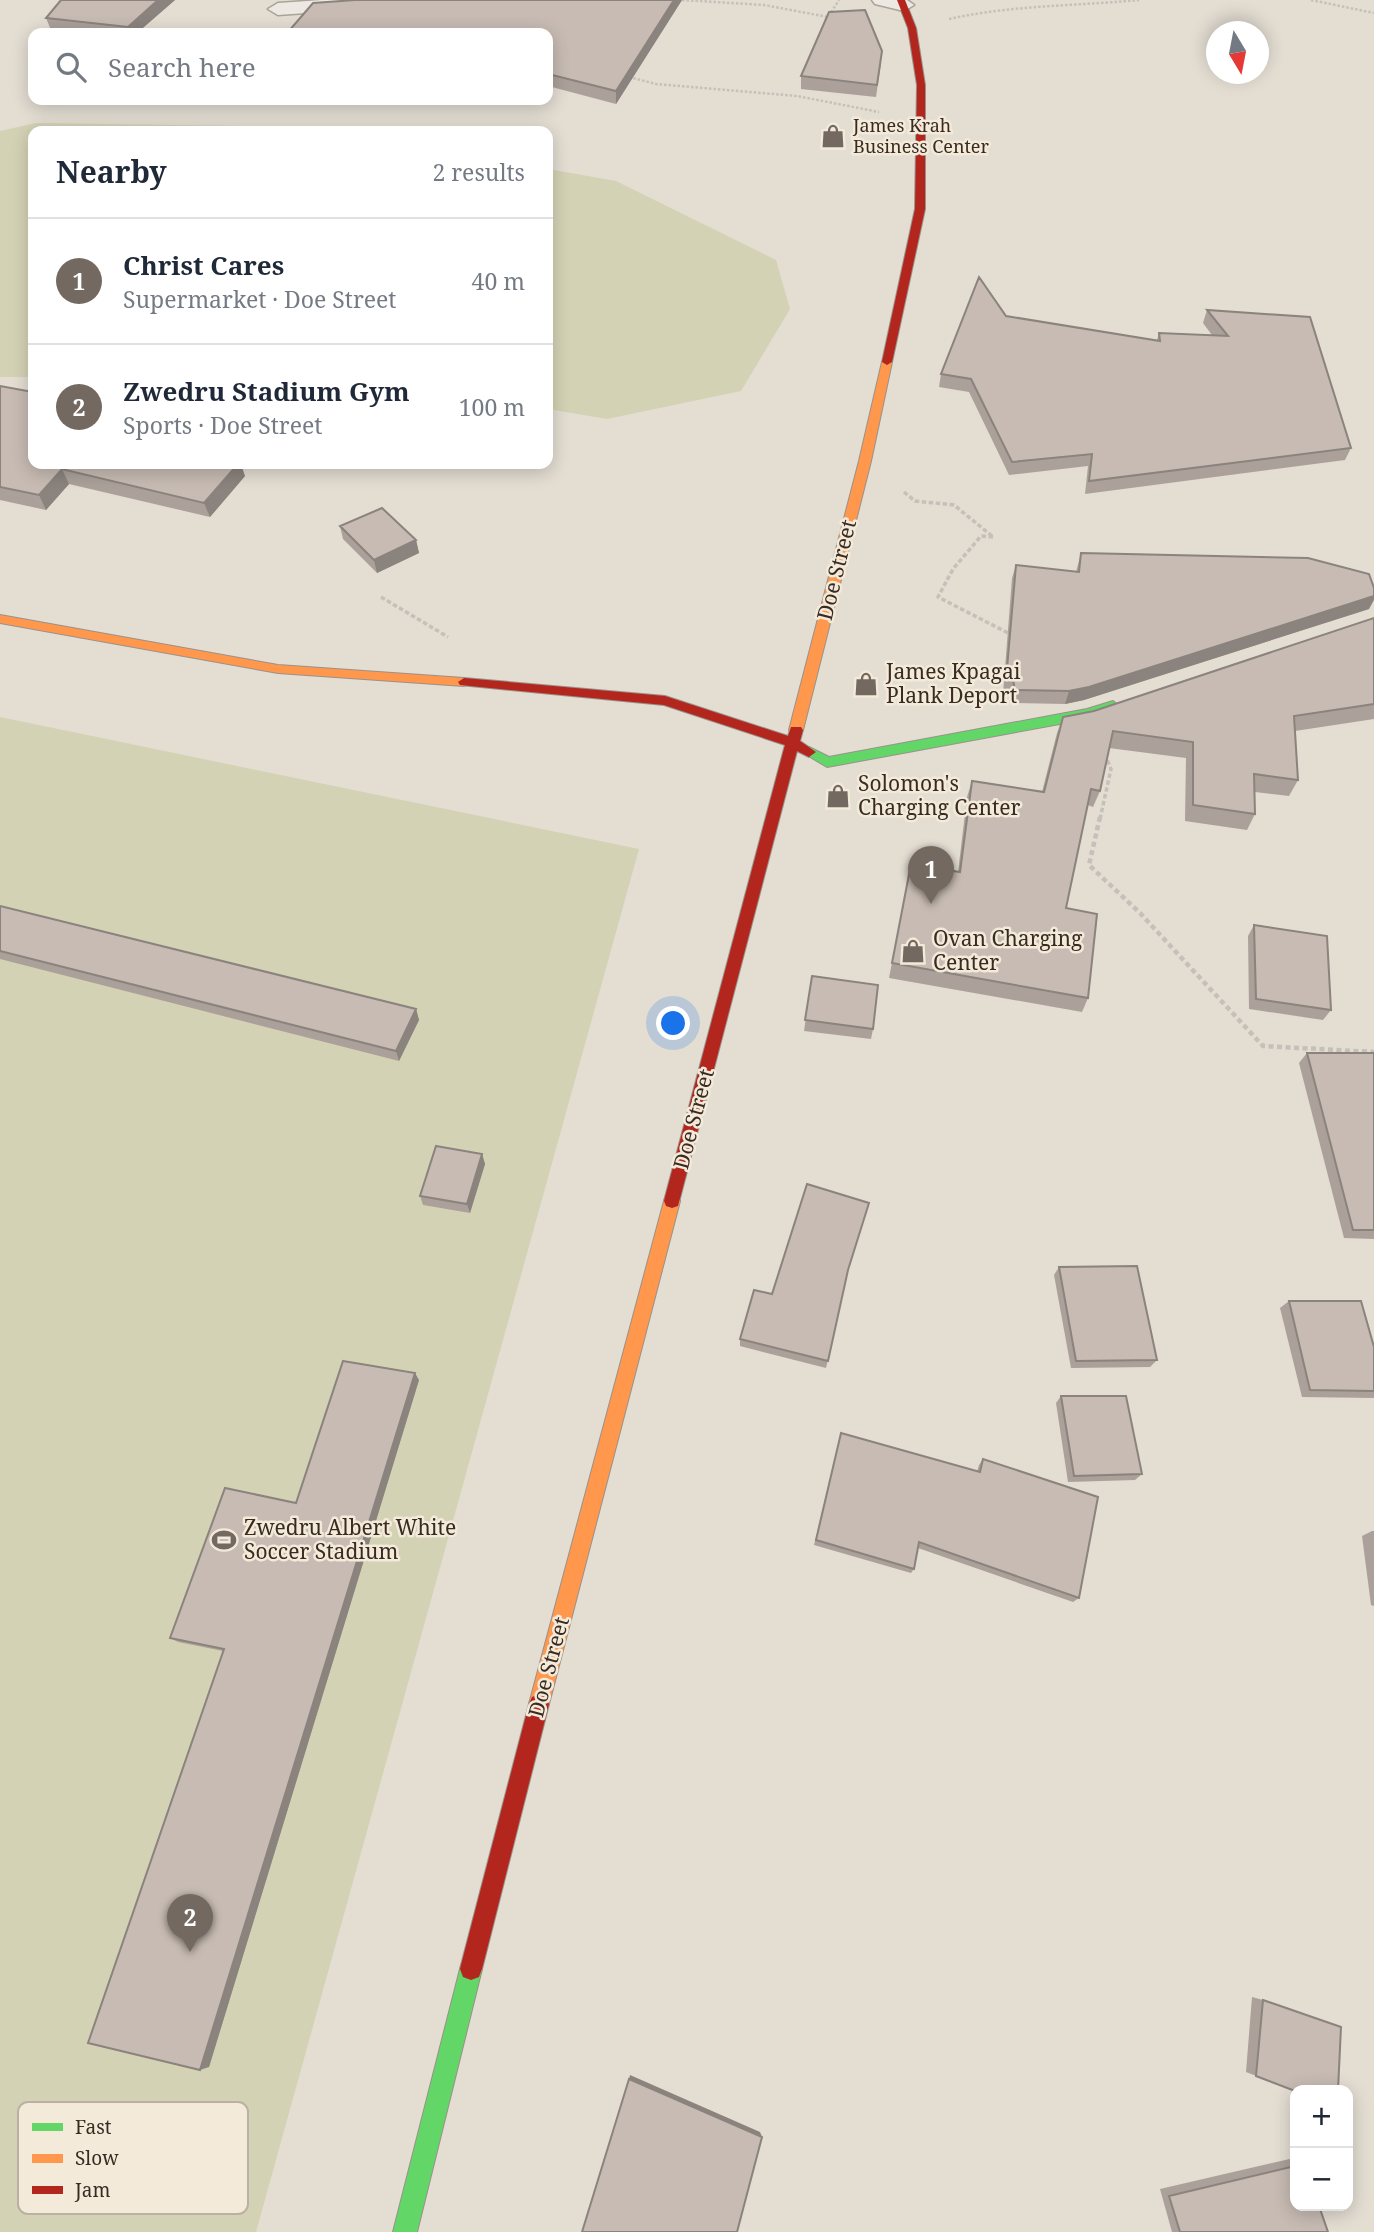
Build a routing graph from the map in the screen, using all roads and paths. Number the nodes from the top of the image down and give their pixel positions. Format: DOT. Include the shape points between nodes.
graph roads {
  1 [pos="402,0"];
  2 [pos="682,0"];
  3 [pos="839,0"];
  4 [pos="882,0"];
  5 [pos="1139,0"];
  6 [pos="1311,0"];
  7 [pos="902,3"];
  8 [pos="278,9"];
  9 [pos="1374,13"];
  10 [pos="912,28"];
  11 [pos="629,77"];
  12 [pos="922,130"];
  13 [pos="864,461"];
  14 [pos="0,619"];
  15 [pos="1013,636"];
  16 [pos="1127,701"];
  17 [pos="1087,714"];
  18 [pos="793,743"];
  19 [pos="1374,1052"];
  20 [pos="405,2232"];
  1 -- 8 [label="street"];
  2 -- 3 [label="path" via="764,5 828,17"];
  4 -- 7 [label="street"];
  5 -- 10 [label="path" via="993,9"];
  6 -- 9 [label="path"];
  7 -- 10 [label="street, Doe Street"];
  10 -- 12 [label="street, Doe Street"];
  11 -- 12 [label="path" via="873,109"];
  12 -- 13 [label="street, Doe Street" via="920,209"];
  13 -- 15 [label="path" via="915,501 954,505 993,537 981,536 953,569 938,597"];
  13 -- 18 [label="street, Doe Street"];
  14 -- 18 [label="street" via="278,669 665,701"];
  16 -- 17 [label="street"];
  17 -- 18 [label="street" via="827,762"];
  17 -- 19 [label="path" via="1111,769 1089,865 1112,884 1117,898 1140,913 1263,1046"];
  18 -- 20 [label="street, Doe Street"];
}
